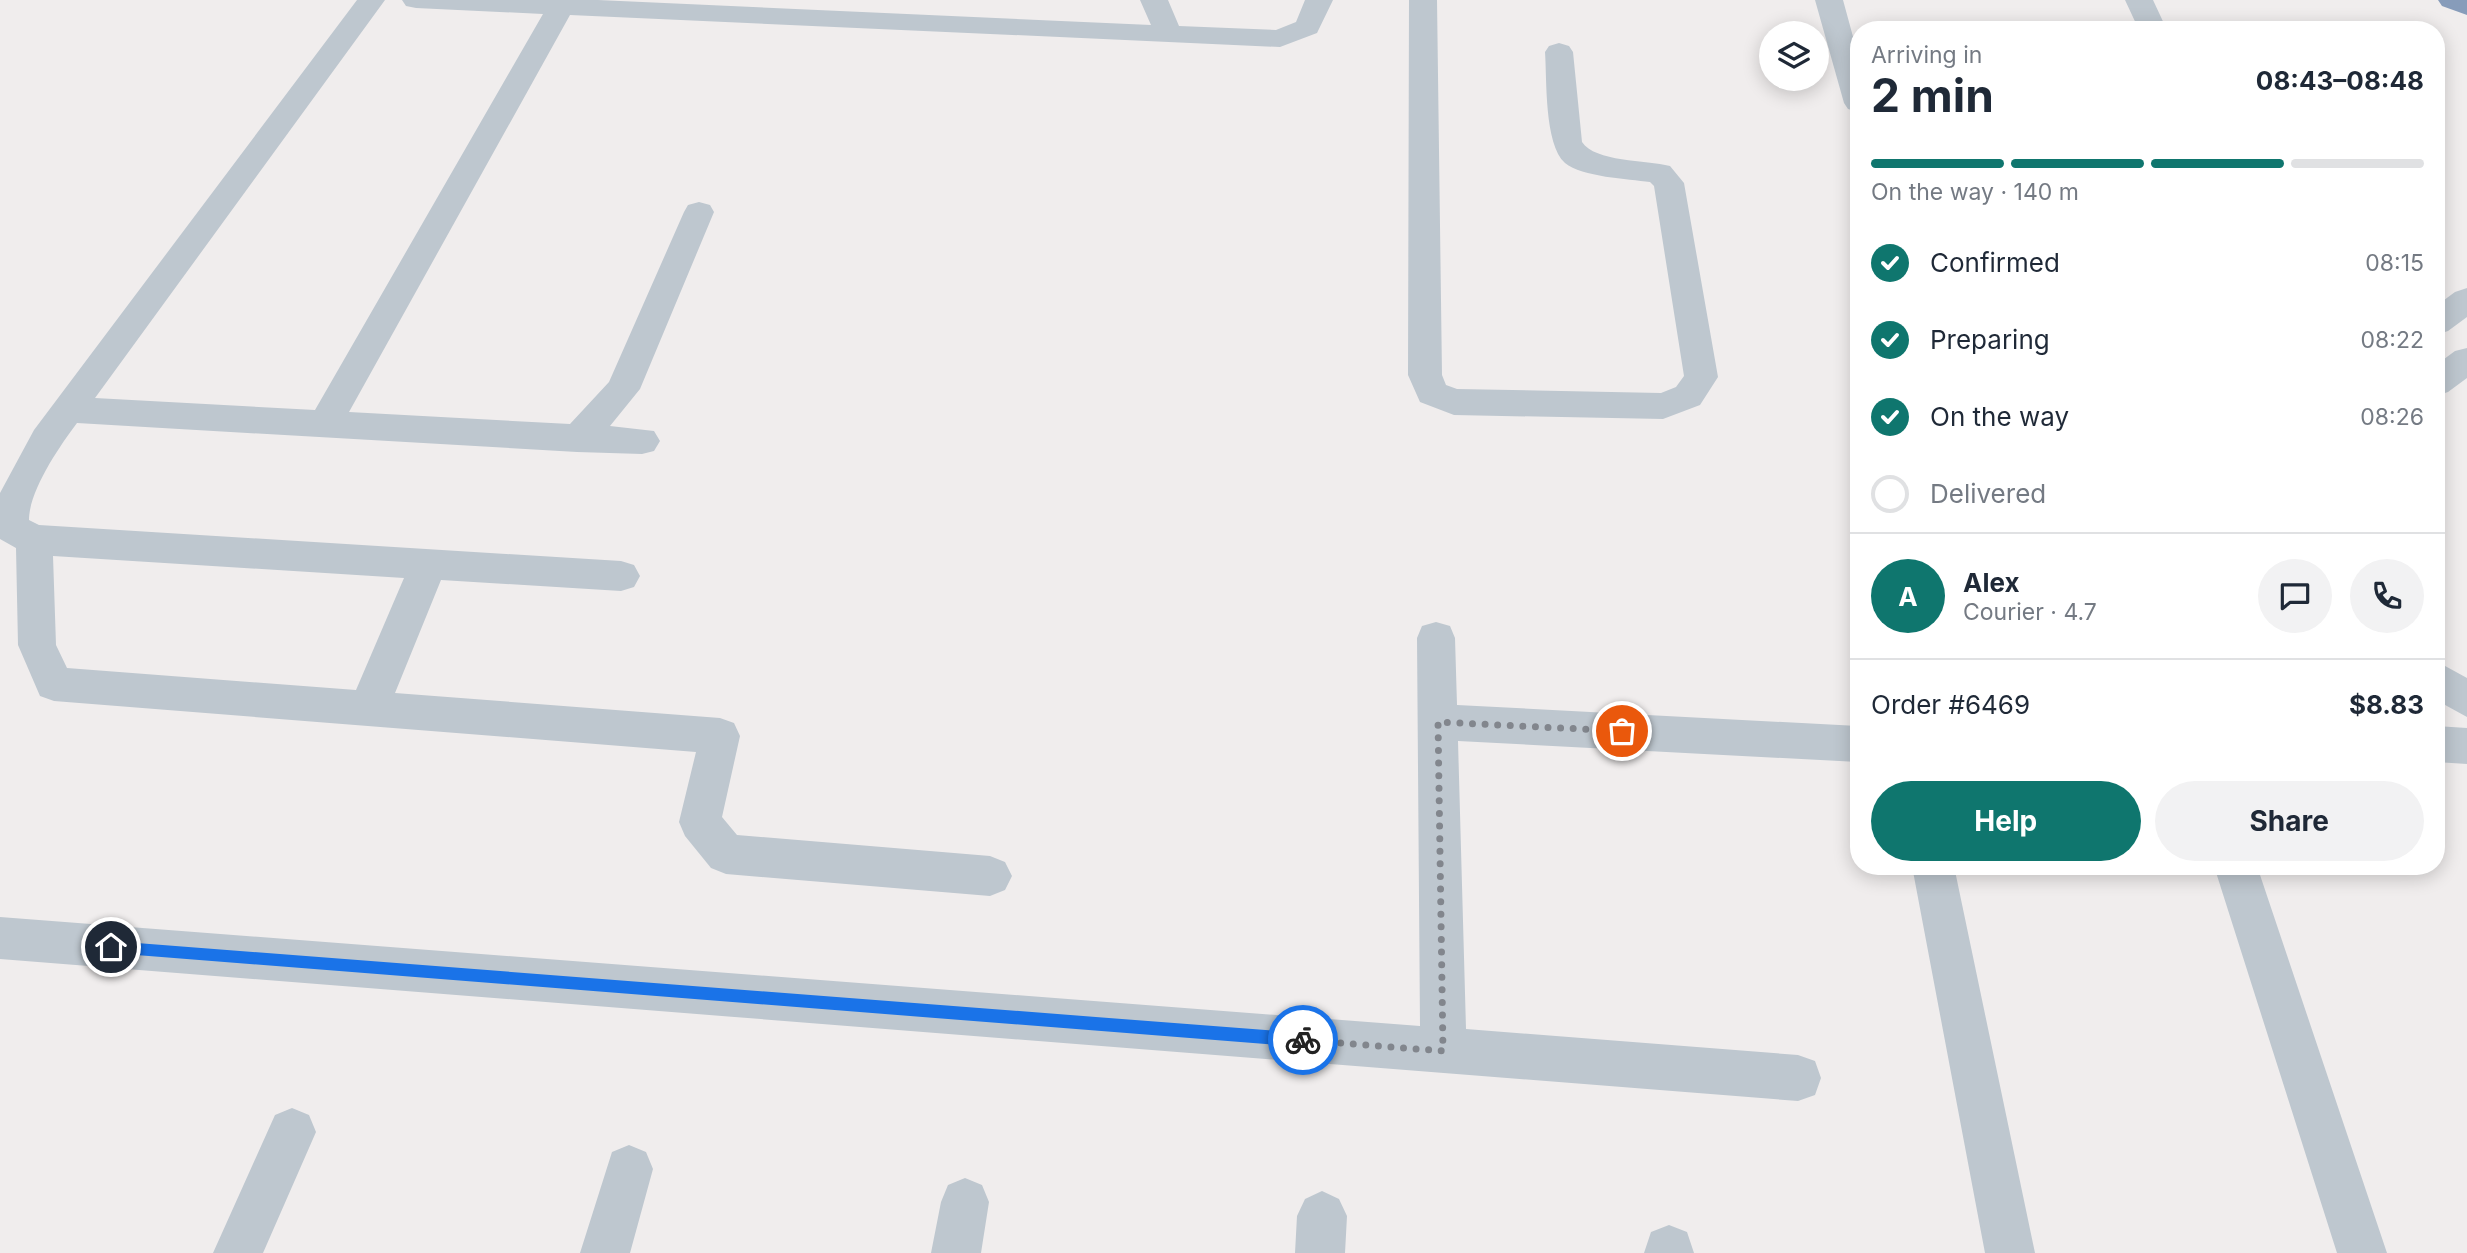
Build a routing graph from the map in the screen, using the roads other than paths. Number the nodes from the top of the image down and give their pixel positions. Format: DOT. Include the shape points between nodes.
graph roads {
  1 [pos="371,0"];
  2 [pos="416,0"];
  3 [pos="1154,0"];
  4 [pos="1319,0"];
  5 [pos="1423,0"];
  6 [pos="1829,0"];
  7 [pos="2138,0"];
  8 [pos="2452,0"];
  9 [pos="561,7"];
  10 [pos="2467,8"];
  11 [pos="2148,21"];
  12 [pos="1169,34"];
  13 [pos="1559,52"];
  14 [pos="1850,75"];
  15 [pos="699,212"];
  16 [pos="2467,300"];
  17 [pos="2445,316"];
  18 [pos="2467,360"];
  19 [pos="2445,376"];
  20 [pos="68,410"];
  21 [pos="325,423"];
  22 [pos="576,439"];
  23 [pos="642,441"];
  24 [pos="34,540"];
  25 [pos="429,564"];
  26 [pos="621,576"];
  27 [pos="1436,638"];
  28 [pos="2445,684"];
  29 [pos="2467,700"];
  30 [pos="368,709"];
  31 [pos="1438,722"];
  32 [pos="1850,744"];
  33 [pos="2445,745"];
  34 [pos="2467,746"];
  35 [pos="1935,875"];
  36 [pos="2238,875"];
  37 [pos="990,876"];
  38 [pos="0,939"];
  39 [pos="1443,1051"];
  40 [pos="1798,1078"];
  41 [pos="292,1132"];
  42 [pos="629,1169"];
  43 [pos="965,1202"];
  44 [pos="238,1253"];
  45 [pos="605,1253"];
  46 [pos="956,1253"];
  47 [pos="2010,1253"];
  48 [pos="2362,1253"];
  1 -- 20 [label="street"];
  2 -- 9 [label="street"];
  3 -- 12 [label="street"];
  4 -- 12 [label="street" via="1307,27 1280,39"];
  5 -- 13 [label="street" via="1425,375 1432,394 1454,402 1663,406 1688,396 1701,377 1669,183 1659,173 1596,164 1576,156 1567,142"];
  6 -- 14 [label="street"];
  7 -- 11 [label="street"];
  8 -- 10 [label="highway"];
  9 -- 12 [label="street"];
  9 -- 21 [label="street"];
  15 -- 22 [label="street" via="623,389"];
  16 -- 17 [label="street"];
  18 -- 19 [label="street"];
  20 -- 21 [label="street"];
  20 -- 24 [label="street" via="46,439 11,507 11,528"];
  21 -- 22 [label="street"];
  22 -- 23 [label="street"];
  24 -- 25 [label="street"];
  24 -- 30 [label="street" via="37,645 54,684"];
  25 -- 26 [label="street"];
  25 -- 30 [label="street"];
  27 -- 31 [label="street"];
  28 -- 29 [label="street"];
  30 -- 37 [label="street" via="720,736 700,822 726,855"];
  31 -- 32 [label="street"];
  31 -- 39 [label="street"];
  33 -- 34 [label="street"];
  35 -- 47 [label="street"];
  36 -- 48 [label="street"];
  38 -- 39 [label="street"];
  39 -- 40 [label="street"];
  41 -- 44 [label="street"];
  42 -- 45 [label="street"];
  43 -- 46 [label="street"];
}
